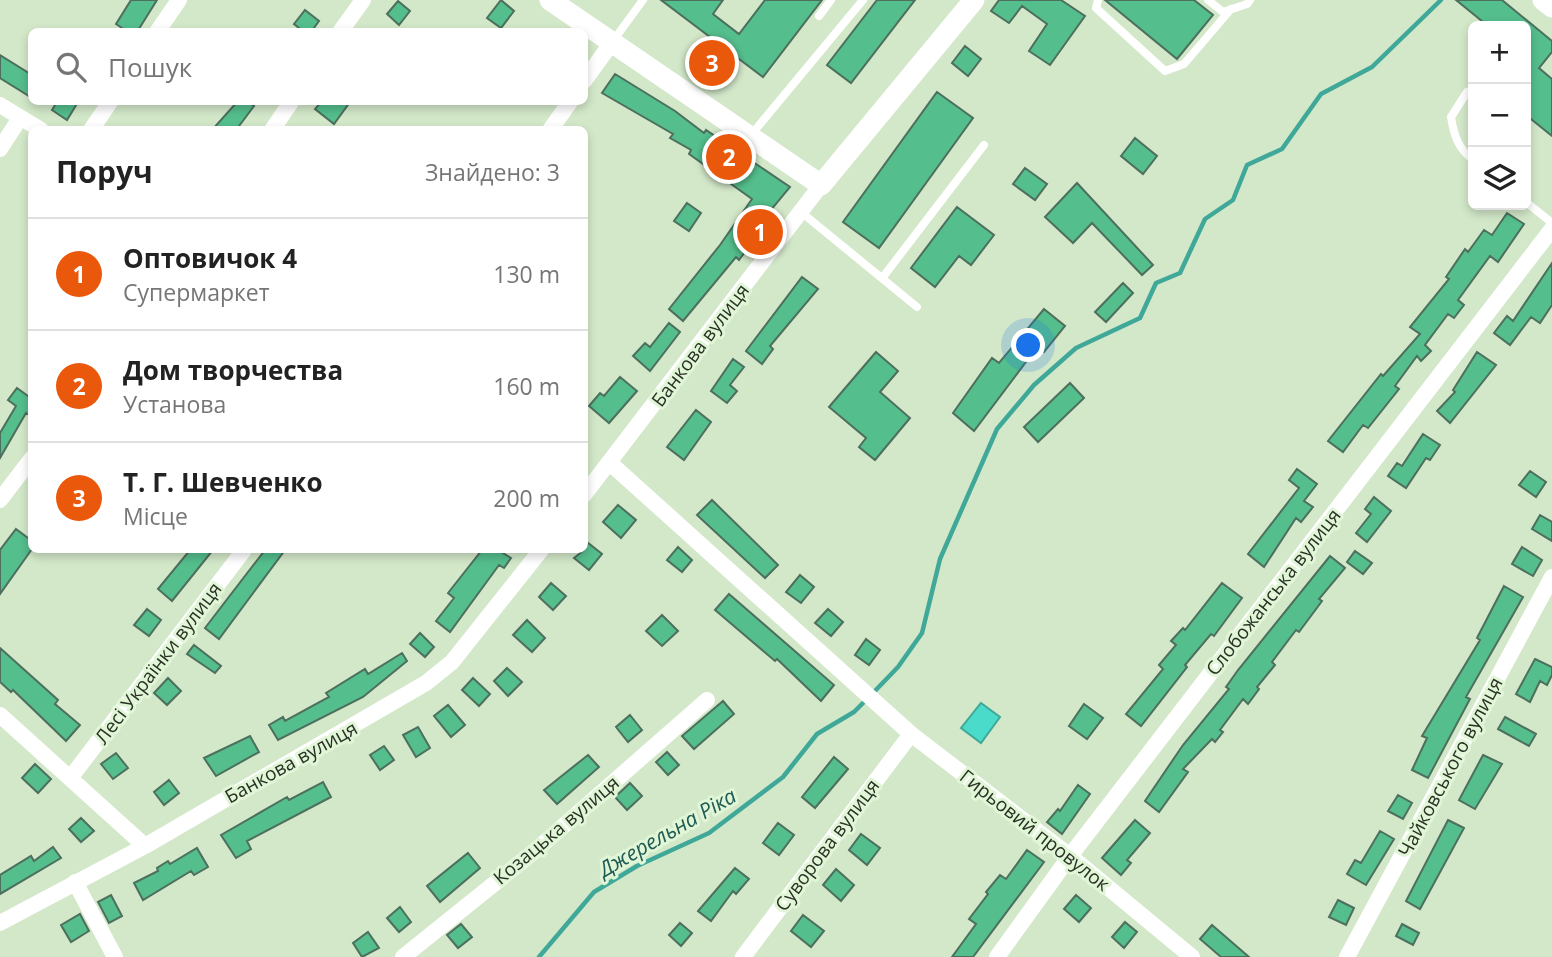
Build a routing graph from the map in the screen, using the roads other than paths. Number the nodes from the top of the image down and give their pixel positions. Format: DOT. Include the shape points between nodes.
graph roads {
  1 [pos="179,0"];
  2 [pos="363,0"];
  3 [pos="550,0"];
  4 [pos="643,0"];
  5 [pos="831,0"];
  6 [pos="863,0"];
  7 [pos="974,0"];
  8 [pos="1098,0"];
  9 [pos="1208,0"];
  10 [pos="1250,0"];
  11 [pos="1543,0"];
  12 [pos="1552,7"];
  13 [pos="1231,9"];
  14 [pos="819,16"];
  15 [pos="160,28"];
  16 [pos="344,28"];
  17 [pos="613,41"];
  18 [pos="588,75"];
  19 [pos="1467,92"];
  20 [pos="0,105"];
  21 [pos="108,105"];
  22 [pos="289,105"];
  23 [pos="568,105"];
  24 [pos="20,118"];
  25 [pos="34,126"];
  26 [pos="94,126"];
  27 [pos="275,126"];
  28 [pos="553,126"];
  29 [pos="751,135"];
  30 [pos="984,145"];
  31 [pos="0,149"];
  32 [pos="1468,156"];
  33 [pos="821,185"];
  34 [pos="1531,206"];
  35 [pos="801,212"];
  36 [pos="1552,223"];
  37 [pos="1552,229"];
  38 [pos="883,277"];
  39 [pos="917,307"];
  40 [pos="28,463"];
  41 [pos="610,463"];
  42 [pos="588,484"];
  43 [pos="0,500"];
  44 [pos="242,553"];
  45 [pos="539,553"];
  46 [pos="1552,577"];
  47 [pos="707,700"];
  48 [pos="0,715"];
  49 [pos="911,734"];
  50 [pos="72,777"];
  51 [pos="145,846"];
  52 [pos="1070,856"];
  53 [pos="75,882"];
  54 [pos="0,923"];
  55 [pos="116,957"];
  56 [pos="403,957"];
  57 [pos="743,957"];
  58 [pos="997,957"];
  59 [pos="1192,957"];
  60 [pos="1347,957"];
  1 -- 15 [label="street"];
  2 -- 16 [label="street"];
  3 -- 17 [label="street"];
  4 -- 17 [label="lane"];
  5 -- 14 [label="lane"];
  6 -- 29 [label="lane"];
  7 -- 33 [label="street, Банкова вулиця"];
  8 -- 13 [label="lane" via="1096,8 1165,71 1184,64"];
  9 -- 13 [label="lane" via="1223,12"];
  10 -- 13 [label="lane"];
  11 -- 12 [label="street"];
  17 -- 18 [label="street"];
  17 -- 29 [label="street"];
  19 -- 32 [label="lane" via="1451,117 1454,137"];
  20 -- 24 [label="street"];
  21 -- 26 [label="street"];
  22 -- 27 [label="street"];
  23 -- 28 [label="street"];
  24 -- 25 [label="street"];
  24 -- 31 [label="street"];
  29 -- 33 [label="street"];
  30 -- 38 [label="lane"];
  33 -- 35 [label="street, Банкова вулиця"];
  34 -- 36 [label="lane"];
  35 -- 38 [label="lane"];
  35 -- 41 [label="street, Банкова вулиця"];
  37 -- 52 [label="street, Слобожанська вулиця"];
  38 -- 39 [label="lane"];
  40 -- 43 [label="street"];
  41 -- 42 [label="street, Банкова вулиця"];
  41 -- 49 [label="street, Гирьовий провулок"];
  44 -- 50 [label="street, Лесі Українки вулиця"];
  45 -- 51 [label="street, Банкова вулиця" via="452,662 426,683"];
  46 -- 60 [label="street, Чайковського вулиця"];
  47 -- 56 [label="street, Козацька вулиця" via="536,850"];
  48 -- 50 [label="street"];
  49 -- 52 [label="street, Гирьовий провулок"];
  49 -- 57 [label="street, Суворова вулиця"];
  50 -- 51 [label="street"];
  51 -- 53 [label="street, Банкова вулиця"];
  52 -- 58 [label="street, Слобожанська вулиця"];
  52 -- 59 [label="street, Гирьовий провулок"];
  53 -- 54 [label="street, Банкова вулиця"];
  53 -- 55 [label="street"];
}
